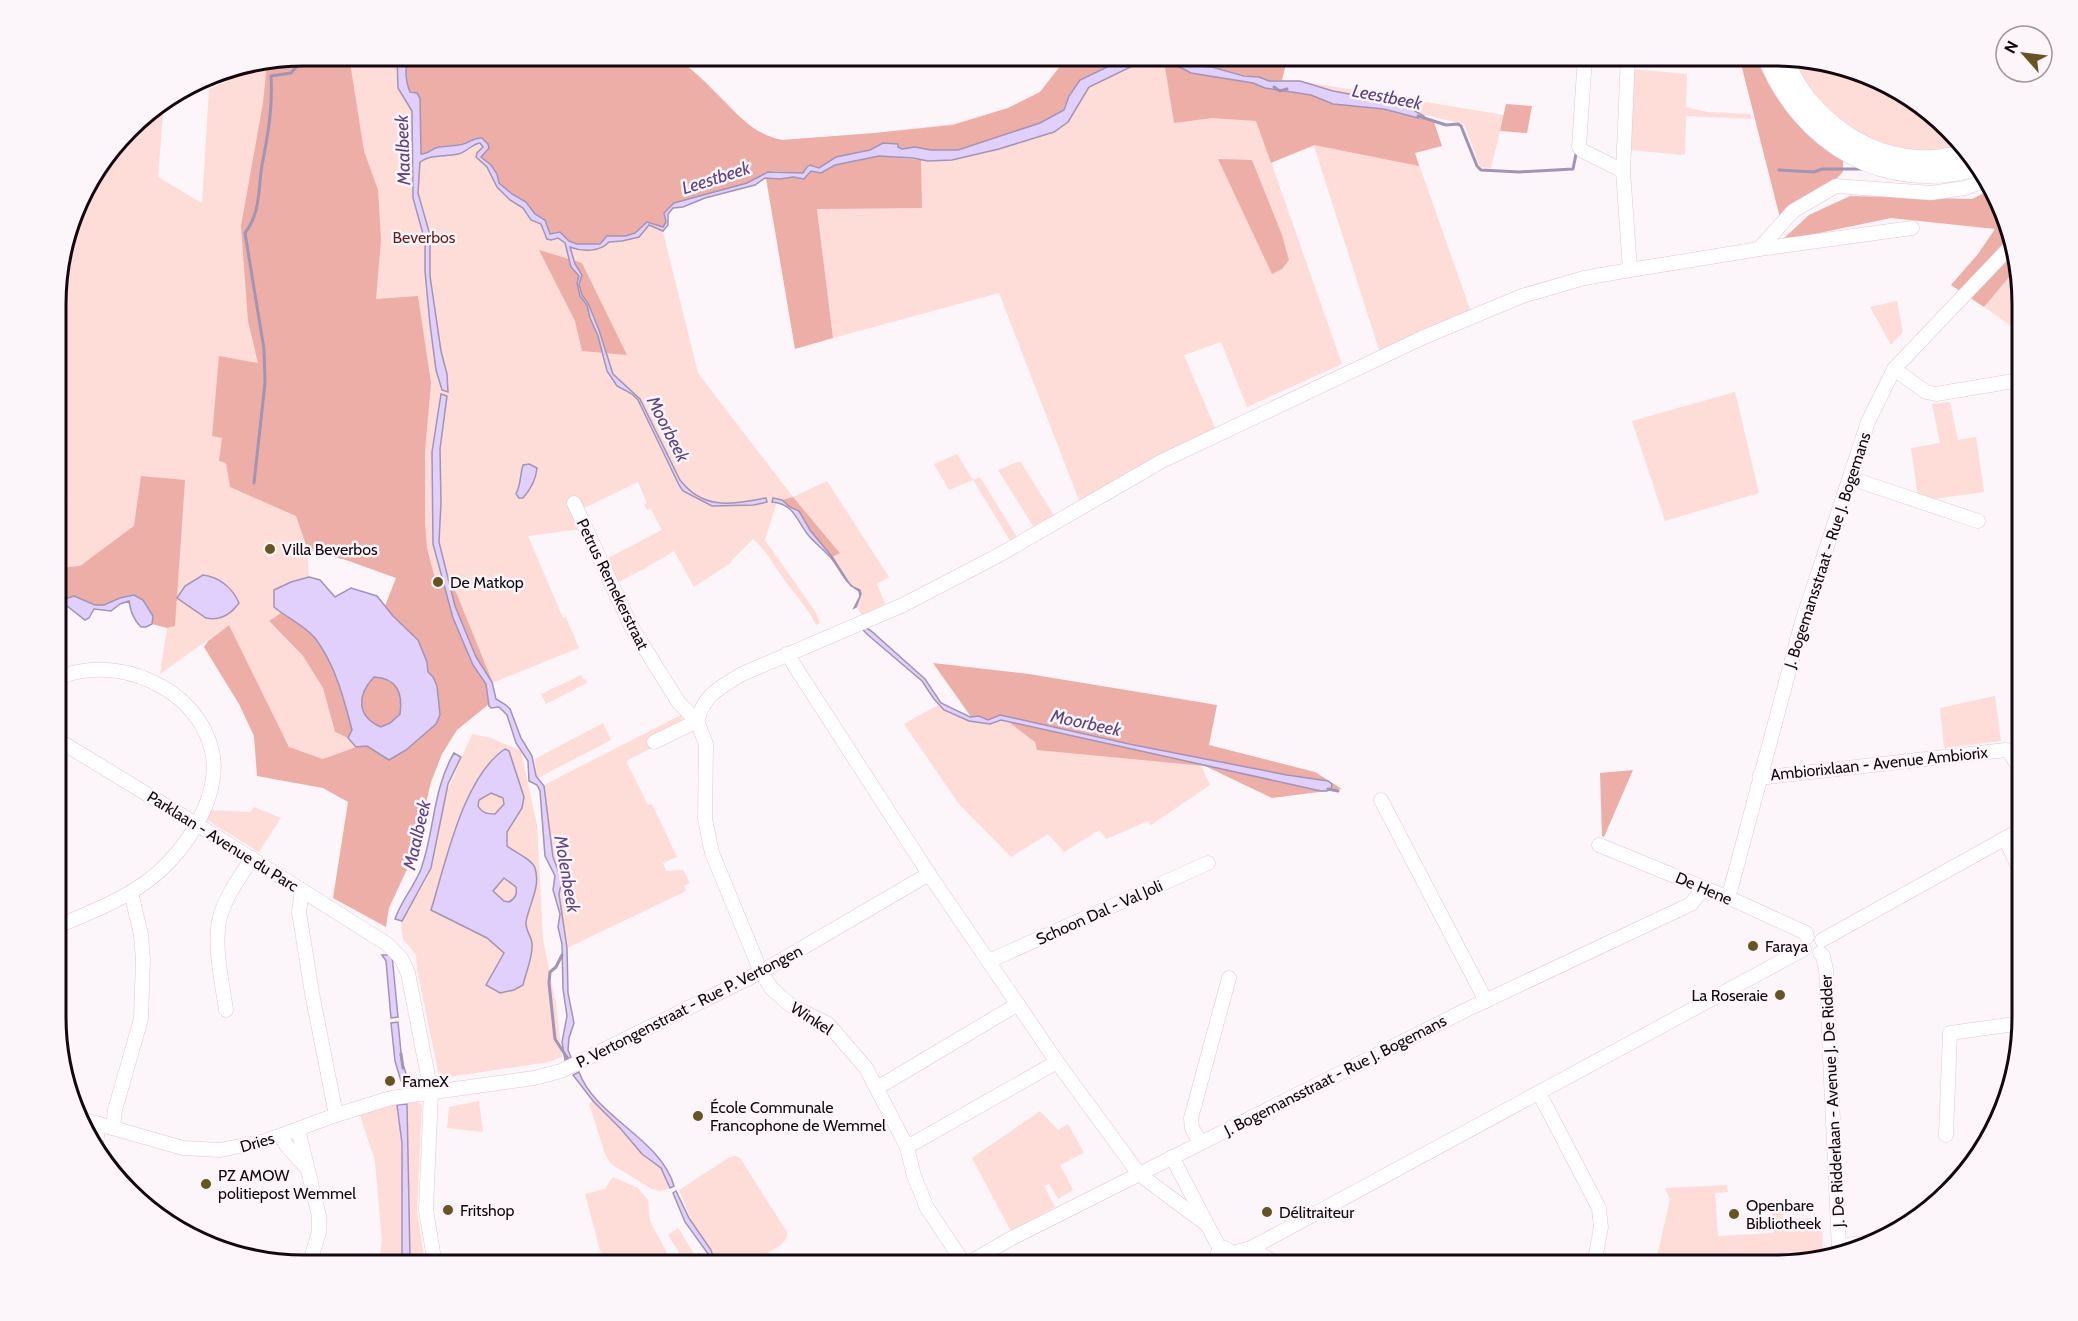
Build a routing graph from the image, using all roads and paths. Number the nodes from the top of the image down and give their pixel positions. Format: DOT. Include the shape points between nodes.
graph roads {
  1 [pos="1584,66"];
  2 [pos="1628,66"];
  3 [pos="1772,66"];
  4 [pos="1788,67"];
  5 [pos="1961,156"];
  6 [pos="1969,168"];
  7 [pos="1623,171"];
  8 [pos="1979,183"];
  9 [pos="1912,228"];
  10 [pos="1759,249"];
  11 [pos="2006,251"];
  12 [pos="1630,270"];
  13 [pos="1894,369"];
  14 [pos="2012,381"];
  15 [pos="1850,478"];
  16 [pos="574,503"];
  17 [pos="1978,521"];
  18 [pos="787,654"];
  19 [pos="66,674"];
  20 [pos="697,722"];
  21 [pos="654,742"];
  22 [pos="66,745"];
  23 [pos="2012,756"];
  24 [pos="1760,775"];
  25 [pos="1381,800"];
  26 [pos="196,823"];
  27 [pos="2012,834"];
  28 [pos="2005,838"];
  29 [pos="1599,844"];
  30 [pos="2012,853"];
  31 [pos="252,858"];
  32 [pos="1208,863"];
  33 [pos="929,874"];
  34 [pos="1704,888"];
  35 [pos="302,890"];
  36 [pos="131,892"];
  37 [pos="1726,898"];
  38 [pos="66,922"];
  39 [pos="1805,943"];
  40 [pos="1821,946"];
  41 [pos="989,961"];
  42 [pos="761,972"];
  43 [pos="1229,978"];
  44 [pos="1486,1001"];
  45 [pos="1018,1004"];
  46 [pos="226,1010"];
  47 [pos="2012,1024"];
  48 [pos="1057,1062"];
  49 [pos="877,1088"];
  50 [pos="431,1092"];
  51 [pos="1539,1093"];
  52 [pos="336,1115"];
  53 [pos="91,1122"];
  54 [pos="106,1126"];
  55 [pos="298,1129"];
  56 [pos="282,1135"];
  57 [pos="1946,1135"];
  58 [pos="99,1138"];
  59 [pos="1200,1142"];
  60 [pos="907,1147"];
  61 [pos="1172,1157"];
  62 [pos="307,1169"];
  63 [pos="1139,1174"];
  64 [pos="1206,1224"];
  65 [pos="1839,1246"];
  66 [pos="1251,1248"];
  67 [pos="312,1255"];
  68 [pos="433,1255"];
  69 [pos="958,1255"];
  70 [pos="982,1255"];
  71 [pos="1220,1255"];
  72 [pos="1234,1255"];
  73 [pos="1262,1255"];
  74 [pos="1596,1255"];
  1 -- 7 [label="street" via="1579,147"];
  2 -- 7 [label="street"];
  3 -- 6 [label="highway" via="1805,118 1856,157 1880,167 1914,173"];
  4 -- 5 [label="highway" via="1806,99 1855,141 1907,159"];
  7 -- 12 [label="street"];
  8 -- 10 [label="street" via="1931,193 1836,186 1793,211"];
  9 -- 10 [label="street"];
  10 -- 12 [label="street"];
  11 -- 13 [label="street, J. Bogemansstraat - Rue J. Bogemans"];
  12 -- 18 [label="street" via="1542,290 1425,337 1162,461 903,605"];
  13 -- 14 [label="street" via="1922,390 1936,394"];
  13 -- 15 [label="street, J. Bogemansstraat - Rue J. Bogemans" via="1868,422"];
  15 -- 17 [label="street"];
  15 -- 24 [label="street, J. Bogemansstraat - Rue J. Bogemans" via="1802,622"];
  16 -- 20 [label="street, Petrus Remekerstraat" via="632,628 679,703"];
  18 -- 20 [label="street" via="717,690 702,704"];
  18 -- 33 [label="street"];
  19 -- 26 [label="street" via="86,669 123,671 167,689 191,712 212,751 213,770 209,796"];
  20 -- 21 [label="street"];
  20 -- 42 [label="street, Winkel" via="706,744 705,819 712,853"];
  22 -- 26 [label="street, Parklaan - Avenue du Parc"];
  23 -- 24 [label="street, Ambiorixlaan - Avenue Ambiorix" via="2002,750"];
  24 -- 37 [label="street, J. Bogemansstraat - Rue J. Bogemans"];
  25 -- 44 [label="street"];
  26 -- 31 [label="street, Parklaan - Avenue du Parc"];
  26 -- 36 [label="street" via="167,864"];
  27 -- 28 [label="street"];
  28 -- 30 [label="street"];
  28 -- 40 [label="street"];
  29 -- 34 [label="street, De Hene"];
  31 -- 35 [label="street, Parklaan - Avenue du Parc"];
  31 -- 46 [label="street" via="224,906 219,923 219,961"];
  32 -- 41 [label="street, Schoon Dal - Val Joli"];
  33 -- 41 [label="street"];
  33 -- 42 [label="street, P. Vertongenstraat - Rue P. Vertongen"];
  34 -- 37 [label="street, De Hene"];
  34 -- 44 [label="street, J. Bogemansstraat - Rue J. Bogemans" via="1690,904"];
  35 -- 50 [label="street, Parklaan - Avenue du Parc" via="387,944 401,958 408,973"];
  35 -- 52 [label="street" via="299,912"];
  36 -- 38 [label="street"];
  36 -- 54 [label="street" via="143,960 141,1018 115,1110"];
  37 -- 39 [label="street, De Hene" via="1806,933"];
  39 -- 40 [label="street, De Hene" via="1812,956"];
  39 -- 51 [label="street"];
  40 -- 65 [label="street, J. De Ridderlaan - Avenue J. De Ridder" via="1826,970"];
  41 -- 45 [label="street"];
  42 -- 49 [label="street, Winkel" via="790,1005 828,1024 867,1068"];
  42 -- 50 [label="street, P. Vertongenstraat - Rue P. Vertongen" via="561,1071"];
  43 -- 59 [label="street" via="1191,1118"];
  44 -- 59 [label="street, J. Bogemansstraat - Rue J. Bogemans"];
  45 -- 48 [label="street"];
  45 -- 49 [label="street"];
  47 -- 57 [label="street" via="1950,1033"];
  48 -- 60 [label="street"];
  48 -- 63 [label="street"];
  49 -- 60 [label="street, Winkel"];
  50 -- 52 [label="street, Dries" via="384,1099"];
  50 -- 68 [label="street, Parklaan - Avenue du Parc" via="426,1210"];
  51 -- 66 [label="street"];
  51 -- 74 [label="street" via="1599,1208 1601,1227"];
  52 -- 55 [label="street, Dries"];
  53 -- 54 [label="street, Dries"];
  54 -- 56 [label="street, Dries" via="206,1151 241,1147"];
  54 -- 58 [label="street"];
  55 -- 56 [label="street, Dries"];
  55 -- 62 [label="street"];
  56 -- 62 [label="street"];
  59 -- 61 [label="street, J. Bogemansstraat - Rue J. Bogemans"];
  60 -- 69 [label="street, Winkel" via="927,1208"];
  61 -- 63 [label="street, J. Bogemansstraat - Rue J. Bogemans"];
  61 -- 64 [label="street"];
  62 -- 67 [label="street" via="320,1216"];
  63 -- 64 [label="street"];
  63 -- 70 [label="street, J. Bogemansstraat - Rue J. Bogemans"];
  64 -- 71 [label="street"];
  66 -- 72 [label="street"];
  66 -- 73 [label="street"];
}
